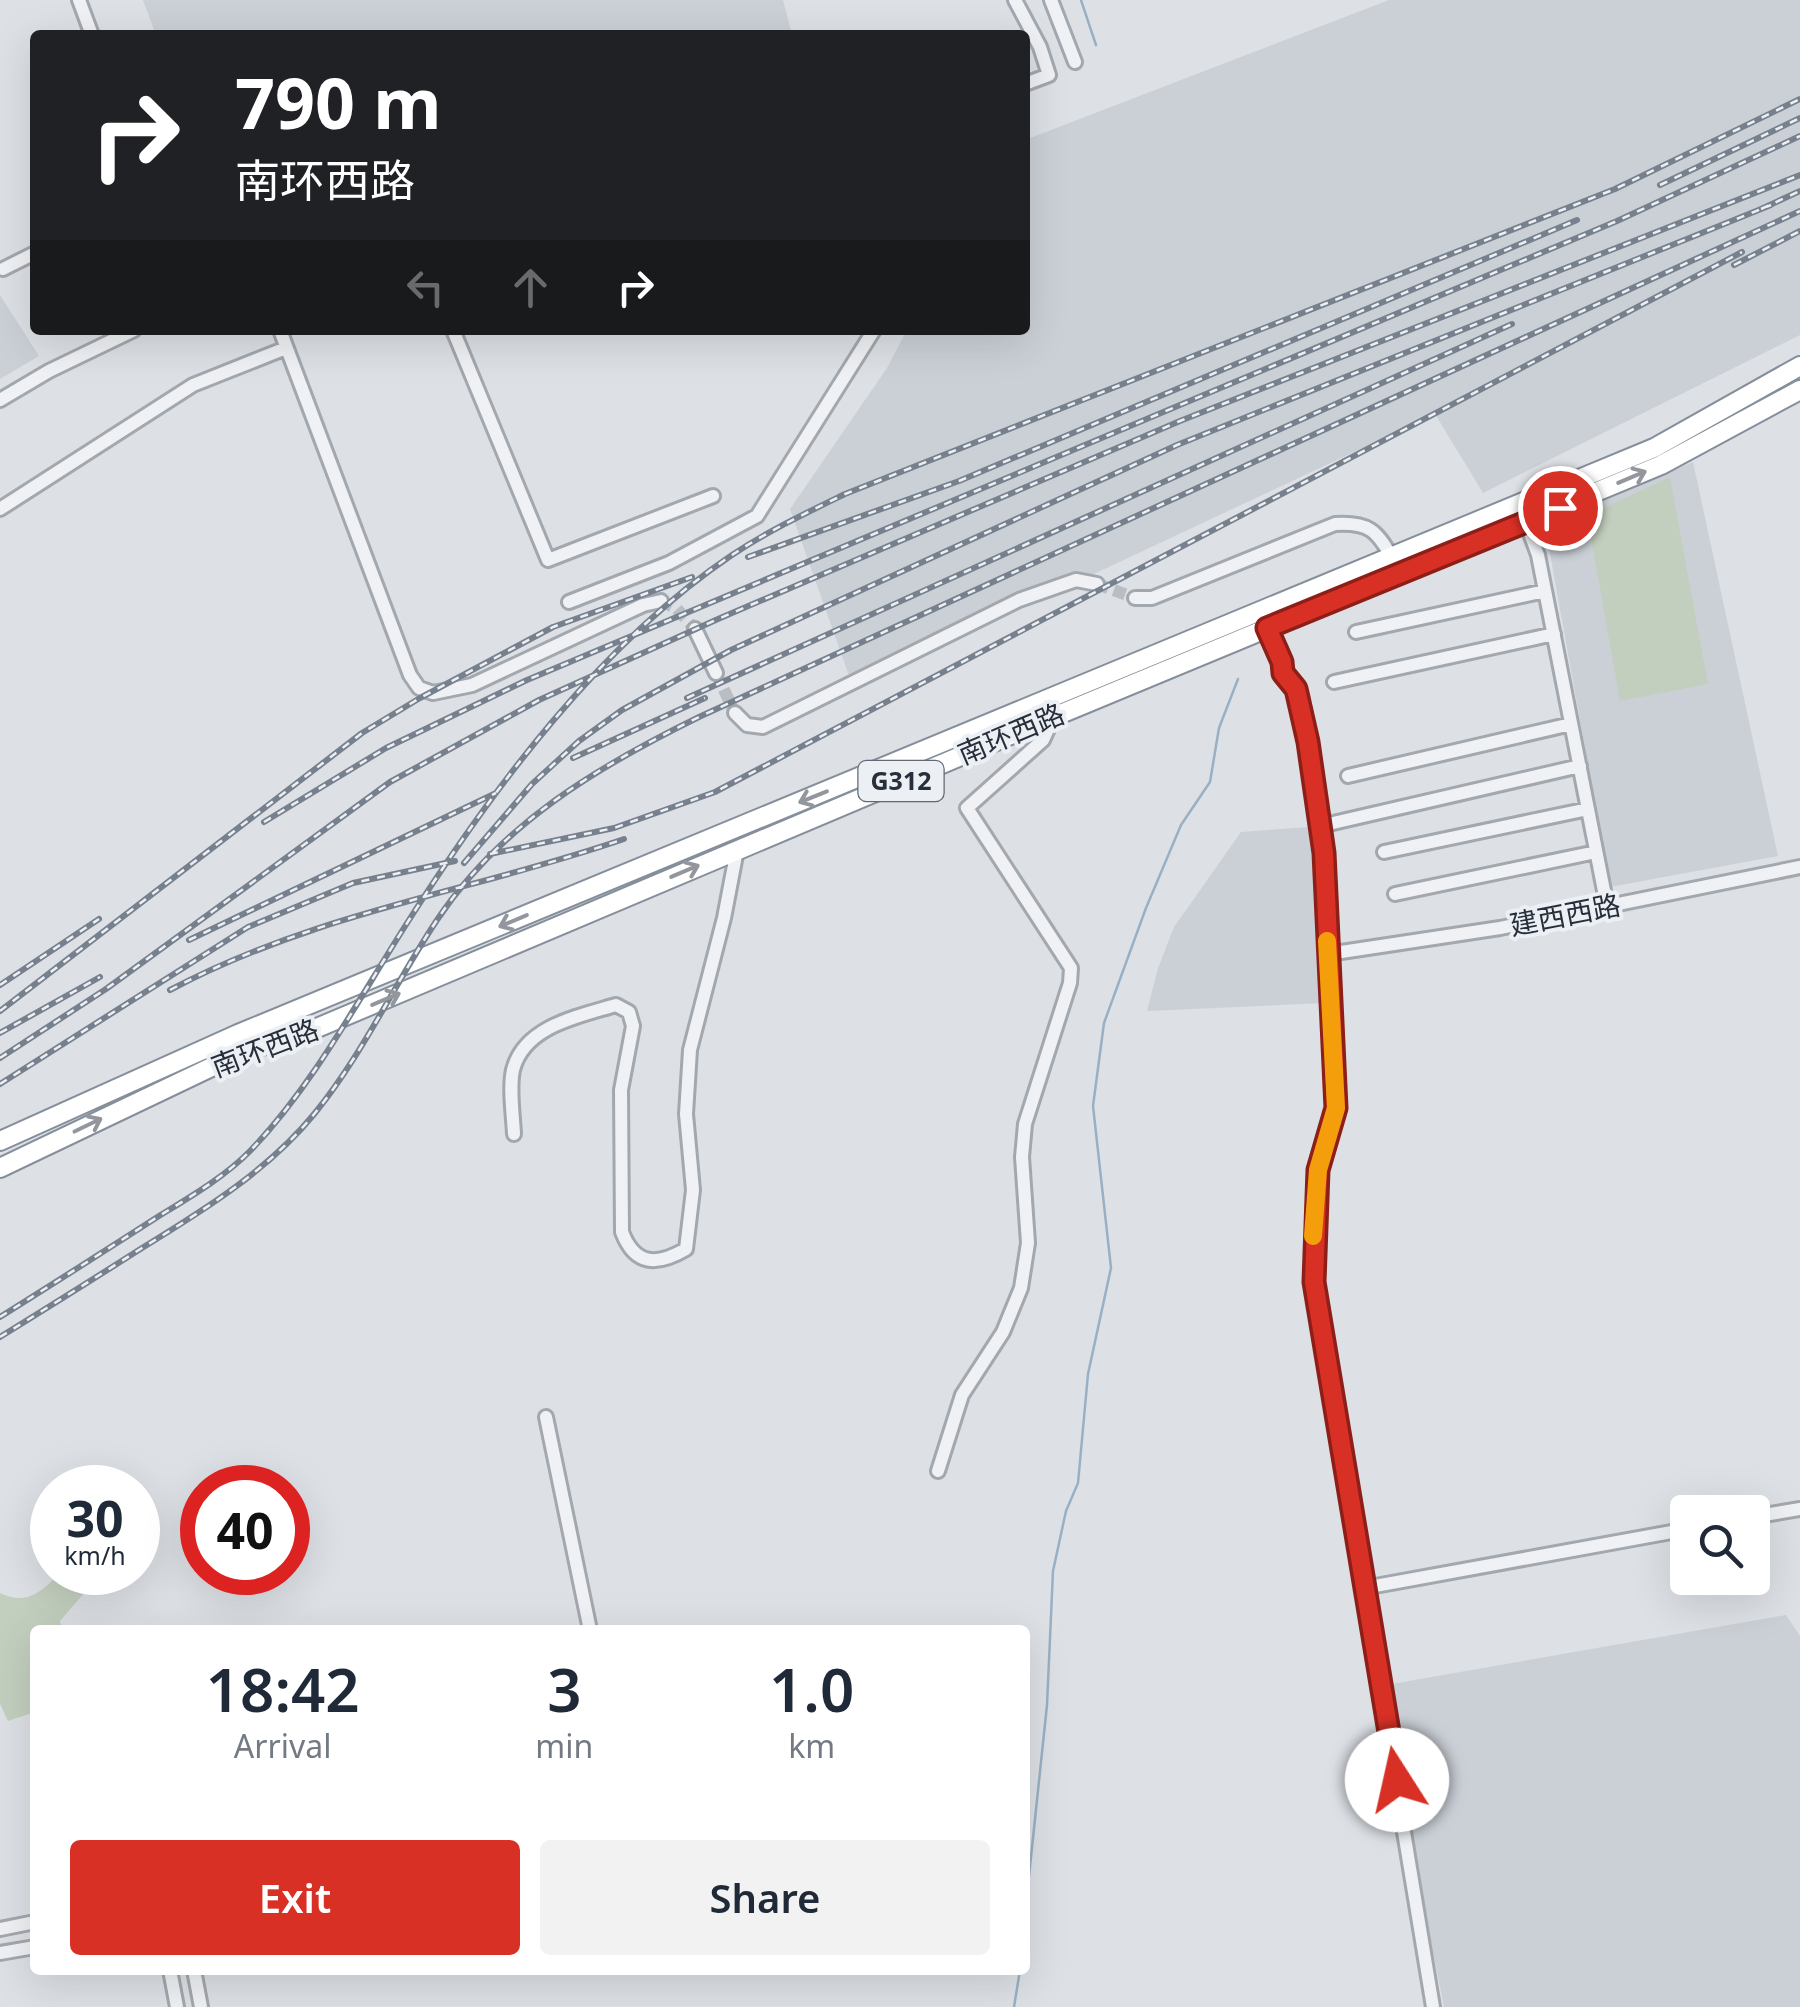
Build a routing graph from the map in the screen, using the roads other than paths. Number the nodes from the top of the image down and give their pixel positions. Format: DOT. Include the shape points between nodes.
graph roads {
  1 [pos="79,0"];
  2 [pos="1015,0"];
  3 [pos="1051,0"];
  4 [pos="90,30"];
  5 [pos="1075,62"];
  6 [pos="1030,82"];
  7 [pos="30,256"];
  8 [pos="2,269"];
  9 [pos="124,335"];
  10 [pos="282,335"];
  11 [pos="455,335"];
  12 [pos="871,335"];
  13 [pos="286,348"];
  14 [pos="1800,366"];
  15 [pos="1800,390"];
  16 [pos="0,400"];
  17 [pos="713,496"];
  18 [pos="0,509"];
  19 [pos="1523,514"];
  20 [pos="1392,558"];
  21 [pos="1097,584"];
  22 [pos="1545,592"];
  23 [pos="1135,598"];
  24 [pos="660,601"];
  25 [pos="569,602"];
  26 [pos="695,628"];
  27 [pos="1267,628"];
  28 [pos="1356,632"];
  29 [pos="1554,634"];
  30 [pos="716,673"];
  31 [pos="1334,682"];
  32 [pos="735,712"];
  33 [pos="1046,720"];
  34 [pos="1571,724"];
  35 [pos="1580,766"];
  36 [pos="1348,776"];
  37 [pos="1588,809"];
  38 [pos="1333,824"];
  39 [pos="737,850"];
  40 [pos="1384,852"];
  41 [pos="1596,852"];
  42 [pos="1800,867"];
  43 [pos="1395,894"];
  44 [pos="1607,906"];
  45 [pos="1328,954"];
  46 [pos="514,1134"];
  47 [pos="0,1140"];
  48 [pos="0,1168"];
  49 [pos="546,1417"];
  50 [pos="938,1472"];
  51 [pos="1800,1509"];
  52 [pos="1770,1514"];
  53 [pos="1670,1532"];
  54 [pos="1364,1588"];
  55 [pos="589,1625"];
  56 [pos="30,1923"];
  57 [pos="0,1929"];
  58 [pos="30,1948"];
  59 [pos="0,1952"];
  60 [pos="171,1975"];
  61 [pos="195,1975"];
  62 [pos="176,2007"];
  63 [pos="201,2007"];
  64 [pos="1433,2007"];
  1 -- 4 [label="street"];
  2 -- 6 [label="street" via="1049,75"];
  3 -- 5 [label="street"];
  7 -- 8 [label="street"];
  9 -- 16 [label="street"];
  10 -- 13 [label="street"];
  11 -- 17 [label="street" via="548,560"];
  12 -- 25 [label="street" via="757,516 669,563"];
  13 -- 18 [label="street" via="193,385"];
  13 -- 24 [label="street" via="419,688 434,692 472,684"];
  14 -- 19 [label="highway, 南环西路 / G312"];
  19 -- 15 [label="highway, 南环西路 / G312, one-way" via="1661,465"];
  19 -- 20 [label="highway, 南环西路 / G312"];
  19 -- 22 [label="street"];
  19 -- 27 [label="highway, 南环西路 / G312"];
  20 -- 23 [label="street" via="1380,534 1335,524 1152,598"];
  20 -- 47 [label="highway, 南环西路 / G312, one-way" via="238,1034"];
  21 -- 32 [label="street" via="1076,580 1036,593 763,727 747,725"];
  22 -- 28 [label="street"];
  22 -- 29 [label="street"];
  26 -- 30 [label="street"];
  27 -- 33 [label="highway, 南环西路 / G312"];
  27 -- 45 [label="street" via="1296,689 1308,742 1324,853"];
  29 -- 31 [label="street"];
  29 -- 34 [label="street"];
  33 -- 39 [label="highway, 南环西路 / G312"];
  33 -- 50 [label="street" via="1043,740 966,808 1072,968 1025,1124 1028,1243 1020,1288 1002,1332 962,1395"];
  34 -- 35 [label="street"];
  34 -- 36 [label="street"];
  35 -- 37 [label="street"];
  35 -- 38 [label="street"];
  37 -- 40 [label="street"];
  37 -- 41 [label="street"];
  39 -- 46 [label="street" via="690,1050 686,1249 660,1261 639,1258 622,1232 621,1090 633,1026 629,1012 616,1005 529,1040 513,1070"];
  48 -- 39 [label="highway, 南环西路 / G312, one-way" via="246,1052 306,1034"];
  41 -- 43 [label="street"];
  41 -- 44 [label="street"];
  42 -- 44 [label="street, 建西西路"];
  44 -- 45 [label="street, 建西西路"];
  45 -- 54 [label="street" via="1336,1108 1318,1170 1314,1282"];
  49 -- 55 [label="street"];
  51 -- 52 [label="street"];
  53 -- 54 [label="street"];
  54 -- 64 [label="street"];
  56 -- 57 [label="street"];
  58 -- 59 [label="street"];
  60 -- 62 [label="street"];
  61 -- 63 [label="street"];
}
